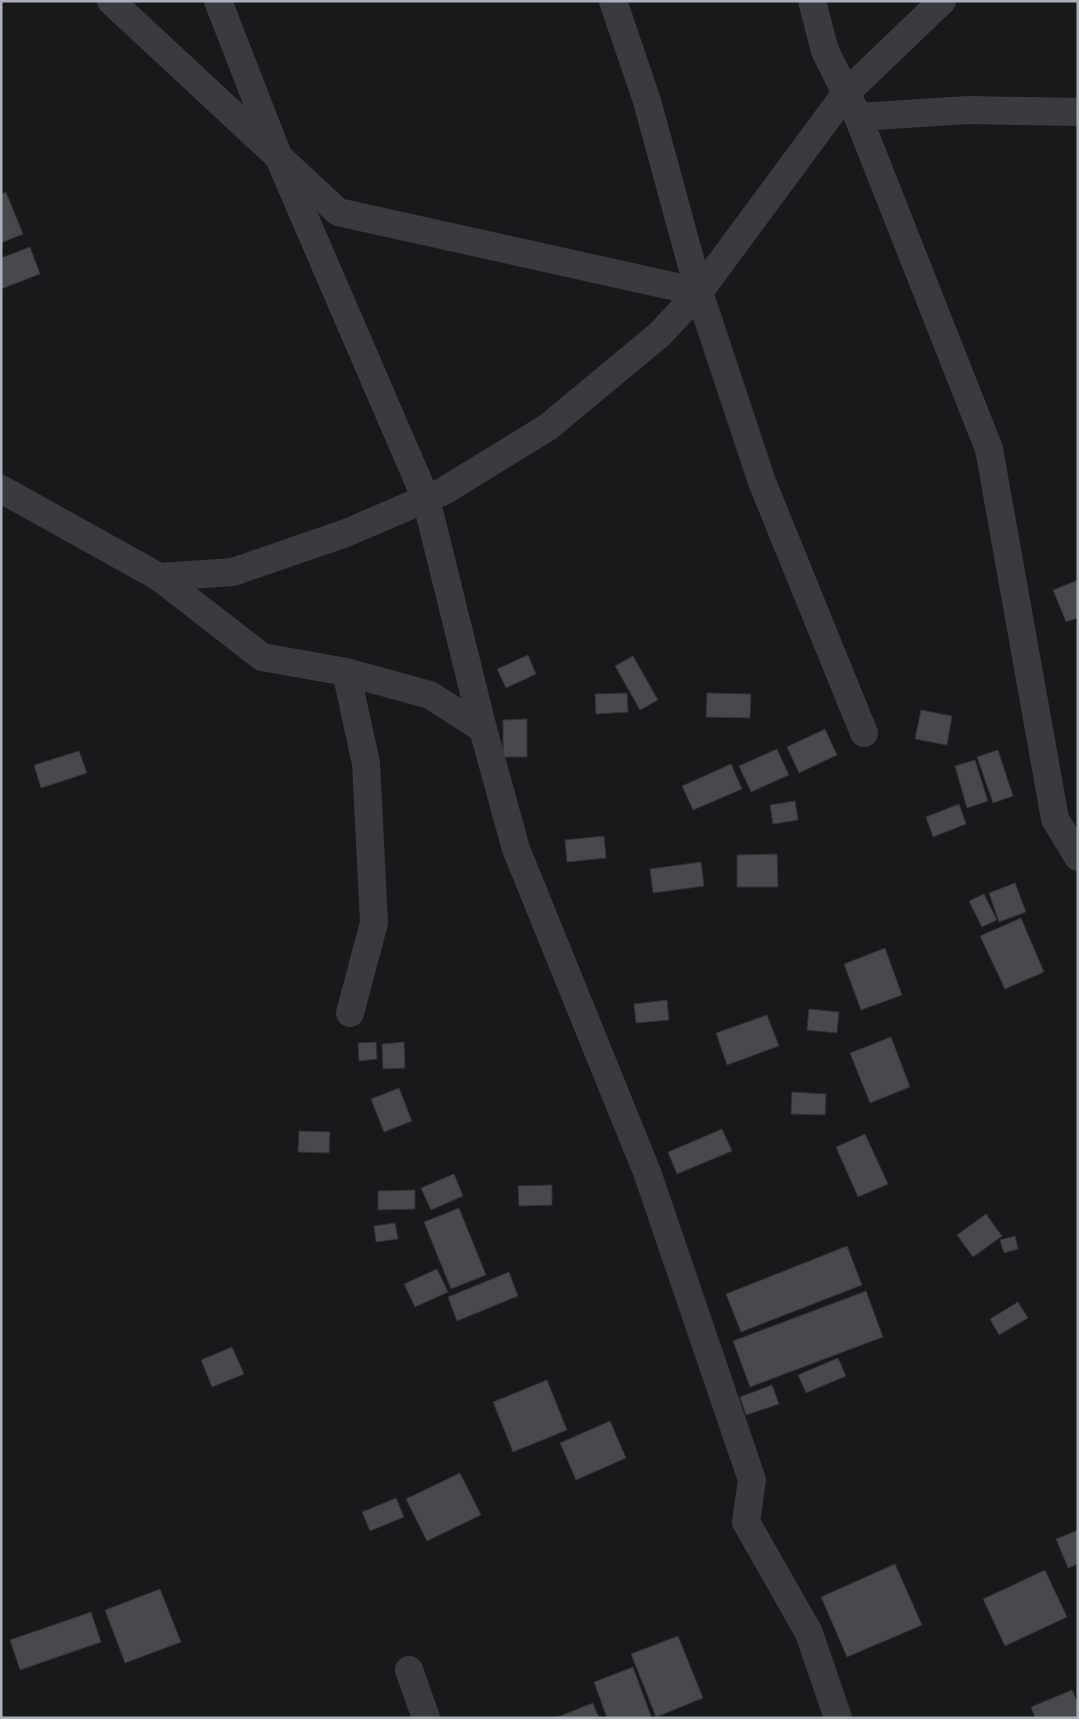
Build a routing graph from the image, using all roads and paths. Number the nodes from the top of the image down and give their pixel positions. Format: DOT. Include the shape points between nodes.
graph roads {
  1 [pos="111,1"];
  2 [pos="218,1"];
  3 [pos="613,1"];
  4 [pos="812,1"];
  5 [pos="942,1"];
  6 [pos="846,93"];
  7 [pos="1078,112"];
  8 [pos="858,117"];
  9 [pos="279,158"];
  10 [pos="699,292"];
  11 [pos="1,489"];
  12 [pos="426,499"];
  13 [pos="159,577"];
  14 [pos="346,672"];
  15 [pos="483,729"];
  16 [pos="864,733"];
  17 [pos="1078,857"];
  18 [pos="350,1013"];
  19 [pos="409,1670"];
  20 [pos="426,1718"];
  21 [pos="838,1718"];
  1 -- 9 [label="street"];
  2 -- 9 [label="street"];
  3 -- 10 [label="street" via="647,101"];
  4 -- 6 [label="street" via="825,51"];
  5 -- 6 [label="street"];
  6 -- 8 [label="street"];
  6 -- 10 [label="street"];
  7 -- 8 [label="street" via="968,110"];
  8 -- 17 [label="street" via="989,450 1055,818"];
  9 -- 10 [label="street" via="338,212"];
  9 -- 12 [label="street"];
  10 -- 12 [label="street" via="660,334 548,427"];
  10 -- 16 [label="street" via="762,482"];
  11 -- 13 [label="street"];
  12 -- 13 [label="street" via="346,533 233,572"];
  12 -- 15 [label="street"];
  13 -- 14 [label="street" via="262,657"];
  14 -- 15 [label="street" via="430,695"];
  14 -- 18 [label="street" via="366,763 374,924"];
  15 -- 21 [label="street" via="516,848 647,1172 752,1480 746,1522 809,1634"];
  19 -- 20 [label="street"];
}
